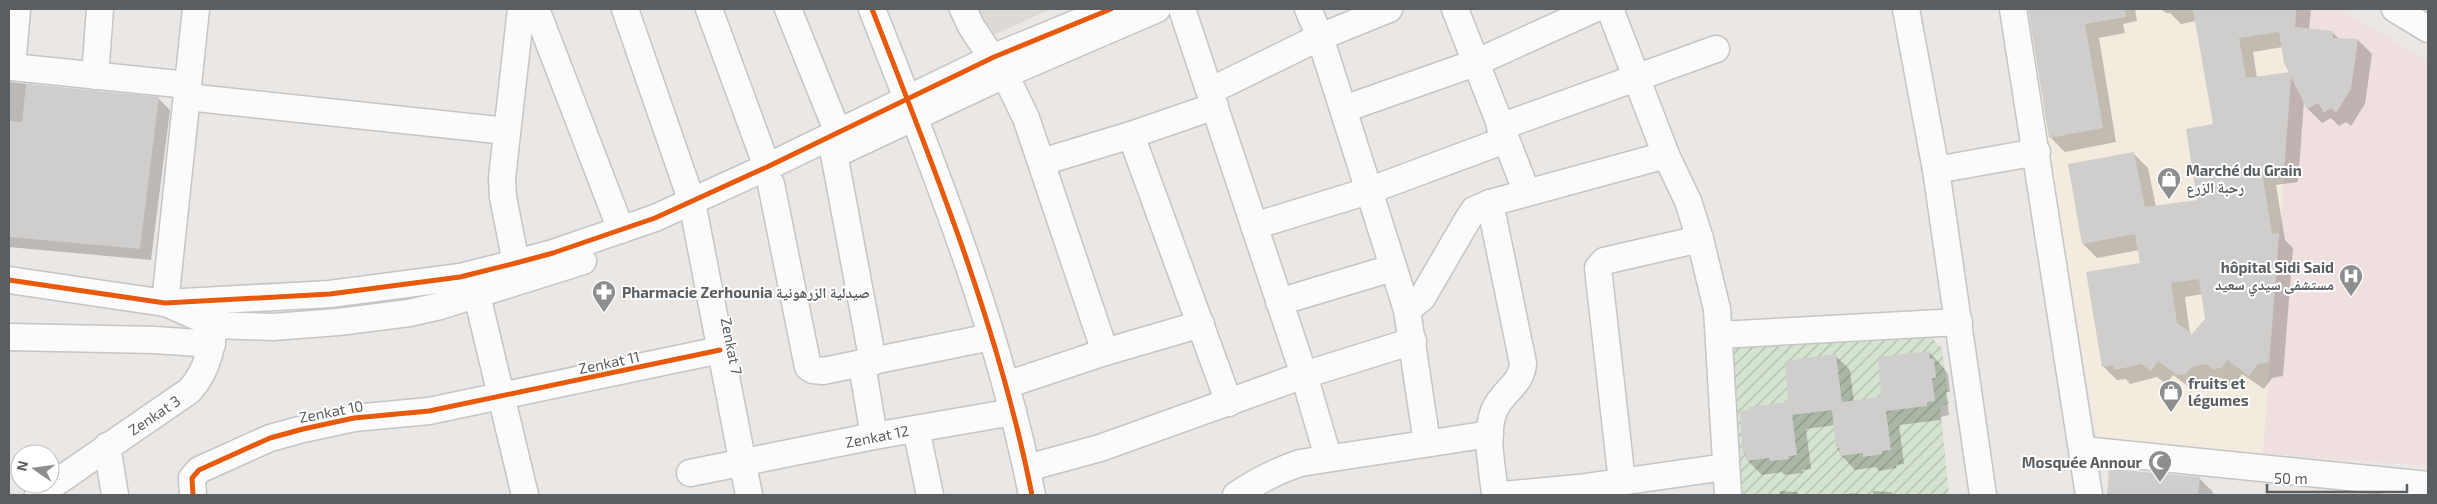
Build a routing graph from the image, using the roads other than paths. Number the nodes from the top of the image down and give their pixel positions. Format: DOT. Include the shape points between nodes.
graph roads {
  1 [pos="17,9"];
  2 [pos="100,9"];
  3 [pos="196,9"];
  4 [pos="521,9"];
  5 [pos="536,9"];
  6 [pos="625,9"];
  7 [pos="710,9"];
  8 [pos="788,9"];
  9 [pos="872,9"];
  10 [pos="963,9"];
  11 [pos="1112,9"];
  12 [pos="1157,9"];
  13 [pos="1182,9"];
  14 [pos="1308,9"];
  15 [pos="1389,9"];
  16 [pos="1456,9"];
  17 [pos="1594,9"];
  18 [pos="1610,9"];
  19 [pos="1906,9"];
  20 [pos="2013,9"];
  21 [pos="2395,9"];
  22 [pos="2428,28"];
  23 [pos="1320,37"];
  24 [pos="1716,49"];
  25 [pos="1475,63"];
  26 [pos="999,66"];
  27 [pos="96,76"];
  28 [pos="1636,77"];
  29 [pos="188,91"];
  30 [pos="1212,98"];
  31 [pos="911,109"];
  32 [pos="1344,109"];
  33 [pos="507,131"];
  34 [pos="1502,134"];
  35 [pos="1131,135"];
  36 [pos="836,144"];
  37 [pos="2037,152"];
  38 [pos="1666,154"];
  39 [pos="1042,162"];
  40 [pos="1936,170"];
  41 [pos="769,176"];
  42 [pos="1368,191"];
  43 [pos="1527,193"];
  44 [pos="1490,203"];
  45 [pos="693,210"];
  46 [pos="1254,226"];
  47 [pos="621,230"];
  48 [pos="1700,240"];
  49 [pos="516,263"];
  50 [pos="1392,268"];
  51 [pos="9,280"];
  52 [pos="474,285"];
  53 [pos="217,299"];
  54 [pos="1279,302"];
  55 [pos="165,303"];
  56 [pos="1407,310"];
  57 [pos="1959,322"];
  58 [pos="1201,324"];
  59 [pos="213,334"];
  60 [pos="1719,335"];
  61 [pos="9,337"];
  62 [pos="990,337"];
  63 [pos="1413,341"];
  64 [pos="720,350"];
  65 [pos="1105,352"];
  66 [pos="867,363"];
  67 [pos="1304,375"];
  68 [pos="1006,384"];
  69 [pos="502,396"];
  70 [pos="1229,403"];
  71 [pos="1013,412"];
  72 [pos="916,429"];
  73 [pos="1490,434"];
  74 [pos="874,436"];
  75 [pos="1427,443"];
  76 [pos="107,446"];
  77 [pos="2083,450"];
  78 [pos="1328,457"];
  79 [pos="742,461"];
  80 [pos="1725,467"];
  81 [pos="1027,468"];
  82 [pos="690,472"];
  83 [pos="1622,482"];
  84 [pos="2428,485"];
  85 [pos="1650,487"];
  86 [pos="1578,491"];
  87 [pos="38,495"];
  88 [pos="115,495"];
  89 [pos="193,495"];
  90 [pos="524,495"];
  91 [pos="749,495"];
  92 [pos="930,495"];
  93 [pos="1032,495"];
  94 [pos="1236,495"];
  95 [pos="1495,495"];
  96 [pos="1502,495"];
  97 [pos="1728,495"];
  98 [pos="1983,495"];
  99 [pos="2089,495"];
  1 -- 27 [label="street" via="12,67"];
  2 -- 27 [label="street"];
  3 -- 29 [label="street"];
  4 -- 33 [label="street"];
  5 -- 47 [label="street"];
  6 -- 45 [label="street, Zenkat 7"];
  7 -- 41 [label="street"];
  8 -- 36 [label="street"];
  9 -- 31 [label="street"];
  10 -- 26 [label="street"];
  11 -- 26 [label="street"];
  12 -- 26 [label="street"];
  13 -- 30 [label="street"];
  14 -- 23 [label="street"];
  15 -- 23 [label="street"];
  16 -- 25 [label="street"];
  17 -- 25 [label="street"];
  18 -- 28 [label="street"];
  19 -- 40 [label="street"];
  20 -- 37 [label="street"];
  21 -- 22 [label="street"];
  23 -- 30 [label="street"];
  23 -- 32 [label="street"];
  24 -- 28 [label="street"];
  25 -- 32 [label="street"];
  25 -- 34 [label="street"];
  26 -- 31 [label="street"];
  26 -- 39 [label="street" via="1026,118"];
  27 -- 29 [label="street"];
  28 -- 34 [label="street"];
  28 -- 38 [label="street"];
  29 -- 33 [label="street"];
  29 -- 55 [label="street"];
  30 -- 35 [label="street"];
  30 -- 46 [label="street"];
  31 -- 36 [label="street"];
  31 -- 62 [label="street"];
  32 -- 42 [label="street"];
  33 -- 49 [label="street" via="503,197"];
  34 -- 42 [label="street"];
  34 -- 43 [label="street"];
  35 -- 39 [label="street"];
  35 -- 58 [label="street"];
  36 -- 41 [label="street"];
  36 -- 66 [label="street"];
  37 -- 40 [label="street"];
  37 -- 77 [label="street"];
  38 -- 43 [label="street"];
  38 -- 48 [label="street" via="1688,201"];
  39 -- 65 [label="street"];
  40 -- 57 [label="street"];
  41 -- 45 [label="street"];
  41 -- 66 [label="street" via="808,367 823,372"];
  42 -- 46 [label="street"];
  42 -- 50 [label="street"];
  43 -- 44 [label="street"];
  44 -- 56 [label="street" via="1474,210 1422,298"];
  44 -- 73 [label="street" via="1523,363 1520,378 1494,410"];
  45 -- 47 [label="street"];
  45 -- 52 [label="street" via="622,248"];
  45 -- 64 [label="street, Zenkat 7"];
  46 -- 54 [label="street"];
  47 -- 49 [label="street"];
  48 -- 60 [label="street"];
  48 -- 83 [label="street" via="1604,262 1598,268"];
  49 -- 52 [label="street"];
  50 -- 54 [label="street"];
  50 -- 56 [label="street"];
  51 -- 55 [label="street"];
  52 -- 53 [label="street"];
  52 -- 59 [label="street" via="440,306 375,318"];
  52 -- 69 [label="street"];
  53 -- 55 [label="street"];
  53 -- 59 [label="street, Zenkat 3"];
  54 -- 67 [label="street"];
  55 -- 59 [label="street"];
  56 -- 63 [label="street"];
  57 -- 60 [label="street"];
  57 -- 98 [label="street"];
  58 -- 65 [label="street"];
  58 -- 70 [label="street"];
  59 -- 61 [label="street" via="145,340"];
  59 -- 76 [label="street, Zenkat 3" via="205,371 189,391"];
  60 -- 80 [label="street"];
  62 -- 66 [label="street"];
  62 -- 68 [label="street"];
  63 -- 67 [label="street"];
  63 -- 75 [label="street"];
  64 -- 69 [label="street, Zenkat 11"];
  64 -- 79 [label="street, Zenkat 7"];
  65 -- 68 [label="street"];
  66 -- 74 [label="street"];
  67 -- 70 [label="street"];
  67 -- 78 [label="street"];
  68 -- 71 [label="street"];
  69 -- 89 [label="street, Zenkat 10" via="429,411 354,418 270,438 199,470 192,478"];
  69 -- 90 [label="street"];
  70 -- 81 [label="street" via="1100,448"];
  71 -- 72 [label="street, Zenkat 12"];
  71 -- 81 [label="street"];
  72 -- 74 [label="street, Zenkat 12"];
  72 -- 92 [label="street"];
  73 -- 75 [label="street"];
  73 -- 95 [label="street"];
  74 -- 79 [label="street, Zenkat 12"];
  75 -- 78 [label="street"];
  76 -- 87 [label="street, Zenkat 3"];
  76 -- 88 [label="street"];
  77 -- 84 [label="street"];
  77 -- 99 [label="street"];
  78 -- 94 [label="street" via="1277,471"];
  79 -- 82 [label="street, Zenkat 12"];
  79 -- 91 [label="street, Zenkat 7"];
  80 -- 85 [label="street"];
  80 -- 97 [label="street"];
  81 -- 93 [label="street"];
  83 -- 85 [label="street"];
  83 -- 86 [label="street"];
  86 -- 96 [label="street"];
}
